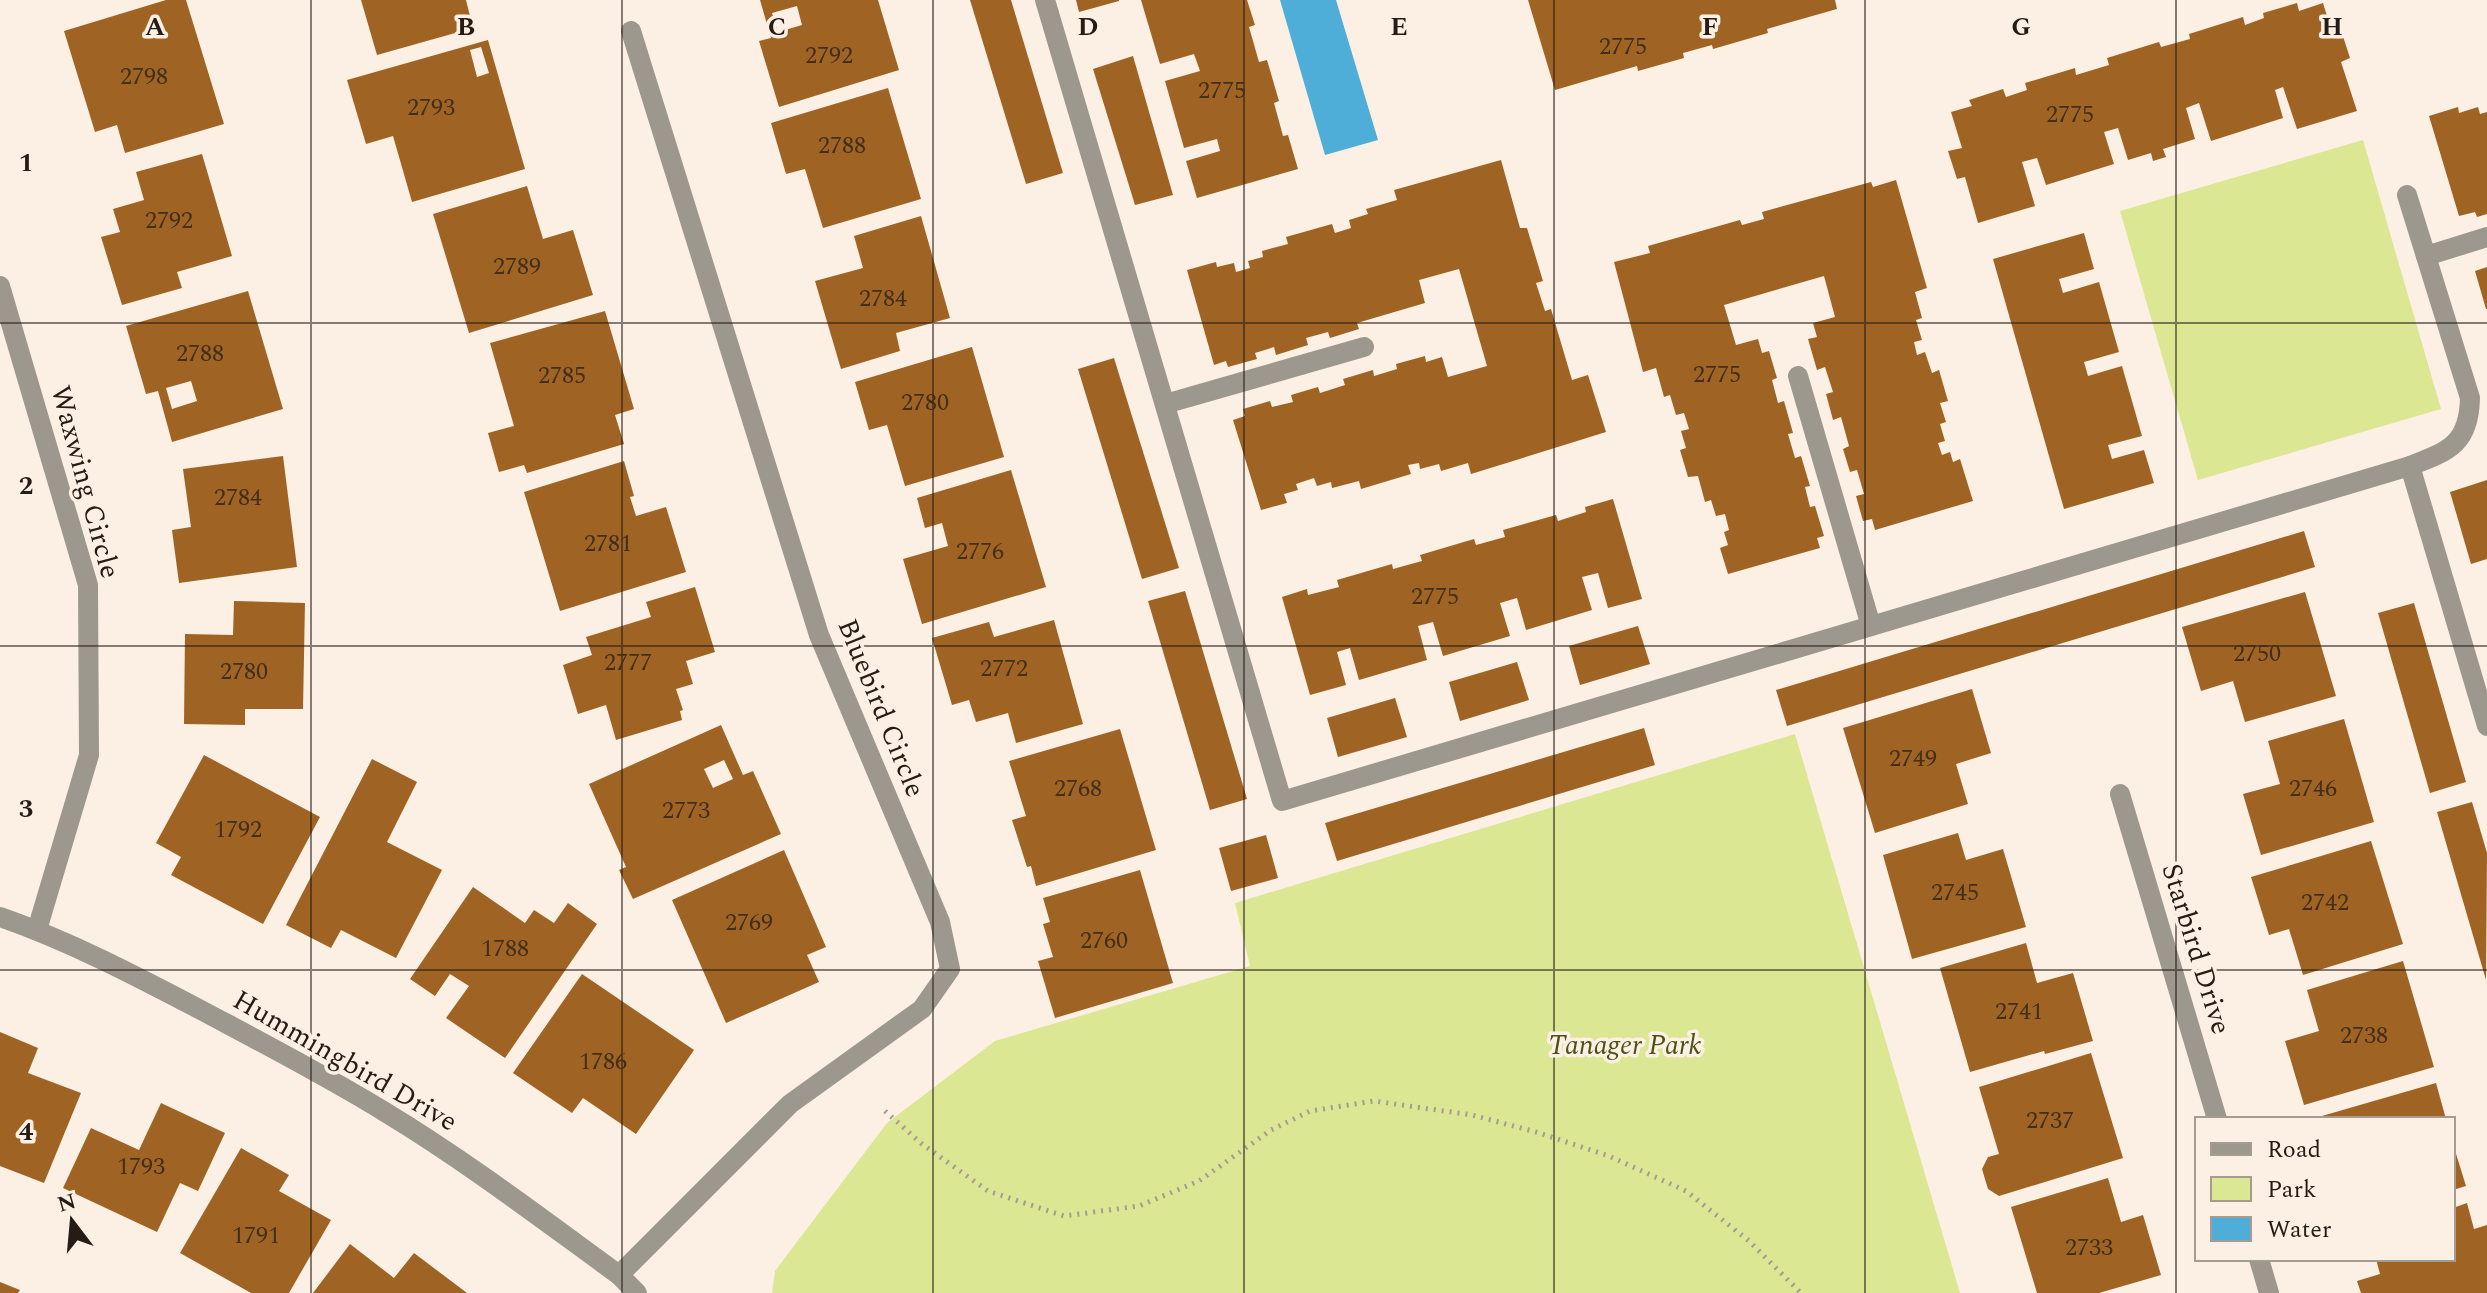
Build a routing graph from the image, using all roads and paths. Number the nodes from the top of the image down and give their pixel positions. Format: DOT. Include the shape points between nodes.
graph roads {
  1 [pos="1045,0"];
  2 [pos="631,31"];
  3 [pos="2407,195"];
  4 [pos="2487,237"];
  5 [pos="2426,256"];
  6 [pos="0,286"];
  7 [pos="1364,347"];
  8 [pos="1798,376"];
  9 [pos="1165,404"];
  10 [pos="2410,466"];
  11 [pos="1871,626"];
  12 [pos="2487,726"];
  13 [pos="2120,794"];
  14 [pos="0,917"];
  15 [pos="37,930"];
  16 [pos="885,1111"];
  17 [pos="2216,1117"];
  18 [pos="2260,1261"];
  19 [pos="619,1275"];
  20 [pos="637,1293"];
  21 [pos="1801,1293"];
  22 [pos="2269,1293"];
  1 -- 9 [label="street"];
  2 -- 19 [label="street, Bluebird Circle" via="819,635 940,922 950,969 922,1009 790,1104"];
  3 -- 5 [label="street"];
  4 -- 5 [label="street"];
  5 -- 10 [label="street" via="2470,398 2470,417 2461,438 2445,452"];
  6 -- 15 [label="street, Waxwing Circle" via="88,585 89,755"];
  7 -- 9 [label="street"];
  8 -- 11 [label="street"];
  9 -- 11 [label="street" via="1282,801"];
  10 -- 11 [label="street"];
  10 -- 12 [label="street"];
  13 -- 17 [label="street, Starbird Drive"];
  14 -- 15 [label="street, Hummingbird Drive"];
  15 -- 19 [label="street, Hummingbird Drive" via="158,987 385,1112"];
  16 -- 21 [label="path" via="988,1191 1064,1216 1139,1206 1199,1181 1271,1130 1310,1111 1374,1101 1472,1115 1609,1156 1686,1191 1749,1241"];
  18 -- 22 [label="street"];
  19 -- 20 [label="street, Hummingbird Drive"];
}
